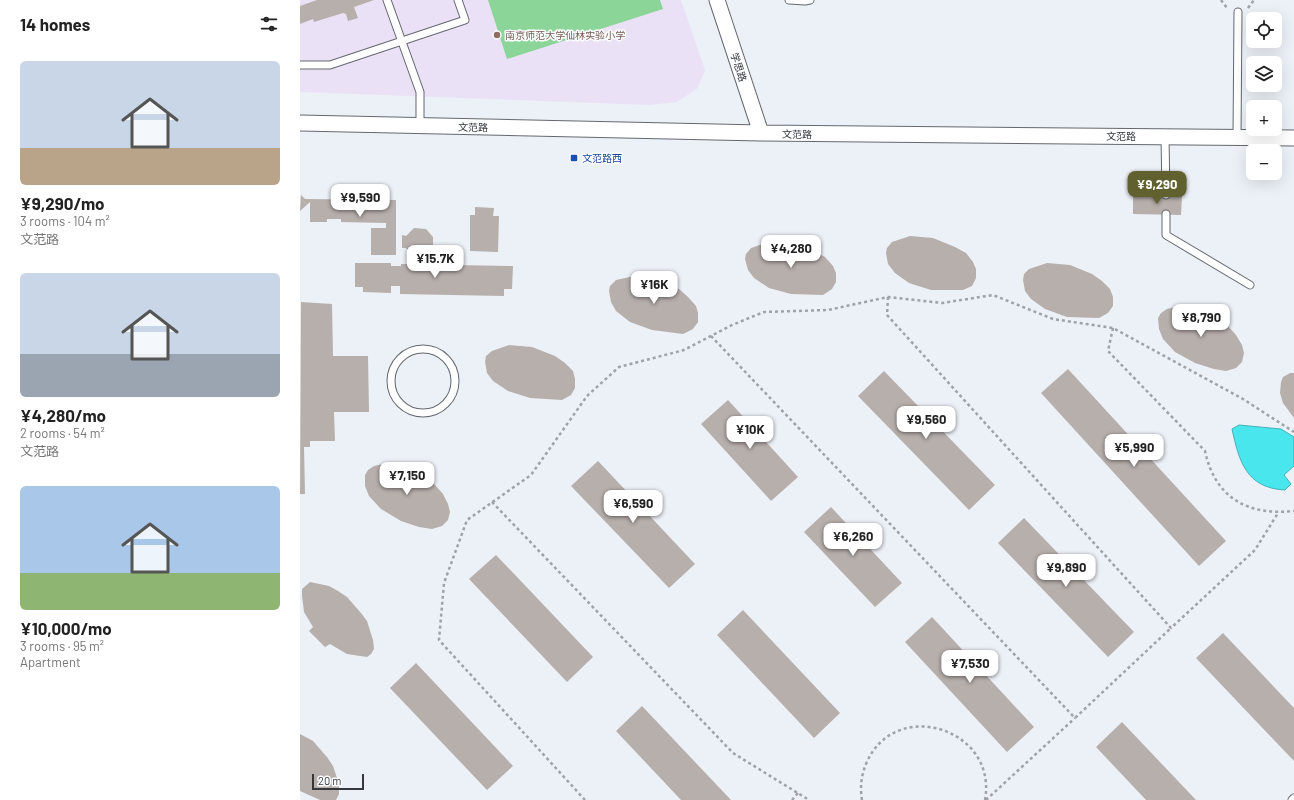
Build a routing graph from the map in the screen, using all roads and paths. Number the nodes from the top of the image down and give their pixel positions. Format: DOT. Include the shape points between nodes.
graph roads {
  1 [pos="386,0"];
  2 [pos="458,0"];
  3 [pos="717,0"];
  4 [pos="789,0"];
  5 [pos="810,0"];
  6 [pos="1238,12"];
  7 [pos="402,41"];
  8 [pos="300,65"];
  9 [pos="300,123"];
  10 [pos="420,126"];
  11 [pos="761,133"];
  12 [pos="1165,137"];
  13 [pos="1237,138"];
  14 [pos="1294,138"];
  15 [pos="1166,196"];
  16 [pos="1166,214"];
  17 [pos="1250,285"];
  18 [pos="888,297"];
  19 [pos="1113,328"];
  20 [pos="711,336"];
  21 [pos="446,404"];
  22 [pos="1294,432"];
  23 [pos="492,502"];
  24 [pos="1294,511"];
  25 [pos="1278,513"];
  26 [pos="1171,628"];
  27 [pos="1074,718"];
  28 [pos="798,793"];
  29 [pos="585,800"];
  30 [pos="792,800"];
  31 [pos="809,800"];
  32 [pos="862,800"];
  33 [pos="985,800"];
  1 -- 7 [label="lane"];
  2 -- 7 [label="lane" via="465,20"];
  3 -- 11 [label="street, 学思路"];
  4 -- 5 [label="lane"];
  6 -- 13 [label="lane"];
  7 -- 8 [label="lane" via="330,65"];
  7 -- 10 [label="lane" via="420,92"];
  9 -- 10 [label="street, 文范路"];
  10 -- 11 [label="street, 文范路"];
  11 -- 12 [label="street, 文范路"];
  12 -- 13 [label="street, 文范路"];
  12 -- 15 [label="lane"];
  13 -- 14 [label="street, 文范路"];
  16 -- 17 [label="lane" via="1166,235"];
  18 -- 19 [label="path" via="942,303 993,295 1053,319"];
  18 -- 20 [label="path" via="828,310 764,312"];
  18 -- 26 [label="path" via="887,315"];
  19 -- 22 [label="path" via="1242,399"];
  19 -- 25 [label="path" via="1108,350 1205,452 1208,465 1221,488 1253,510"];
  20 -- 23 [label="path" via="684,350 618,367 587,396 531,475"];
  20 -- 27 [label="path"];
  21 -- 21 [label="lane" via="455,387 455,378 448,361 433,350 424,349 406,353 399,359 390,375 390,384 392,394 404,408 412,412 426,413 439,410"];
  23 -- 28 [label="path" via="733,753"];
  23 -- 29 [label="path" via="466,520 444,583 439,640"];
  24 -- 25 [label="path"];
  25 -- 26 [label="path" via="1255,550"];
  26 -- 27 [label="path"];
  27 -- 33 [label="path"];
  28 -- 30 [label="path"];
  28 -- 31 [label="path"];
  32 -- 33 [label="path" via="863,771 875,748 896,732 921,726 946,730 968,745 982,767"];
}
